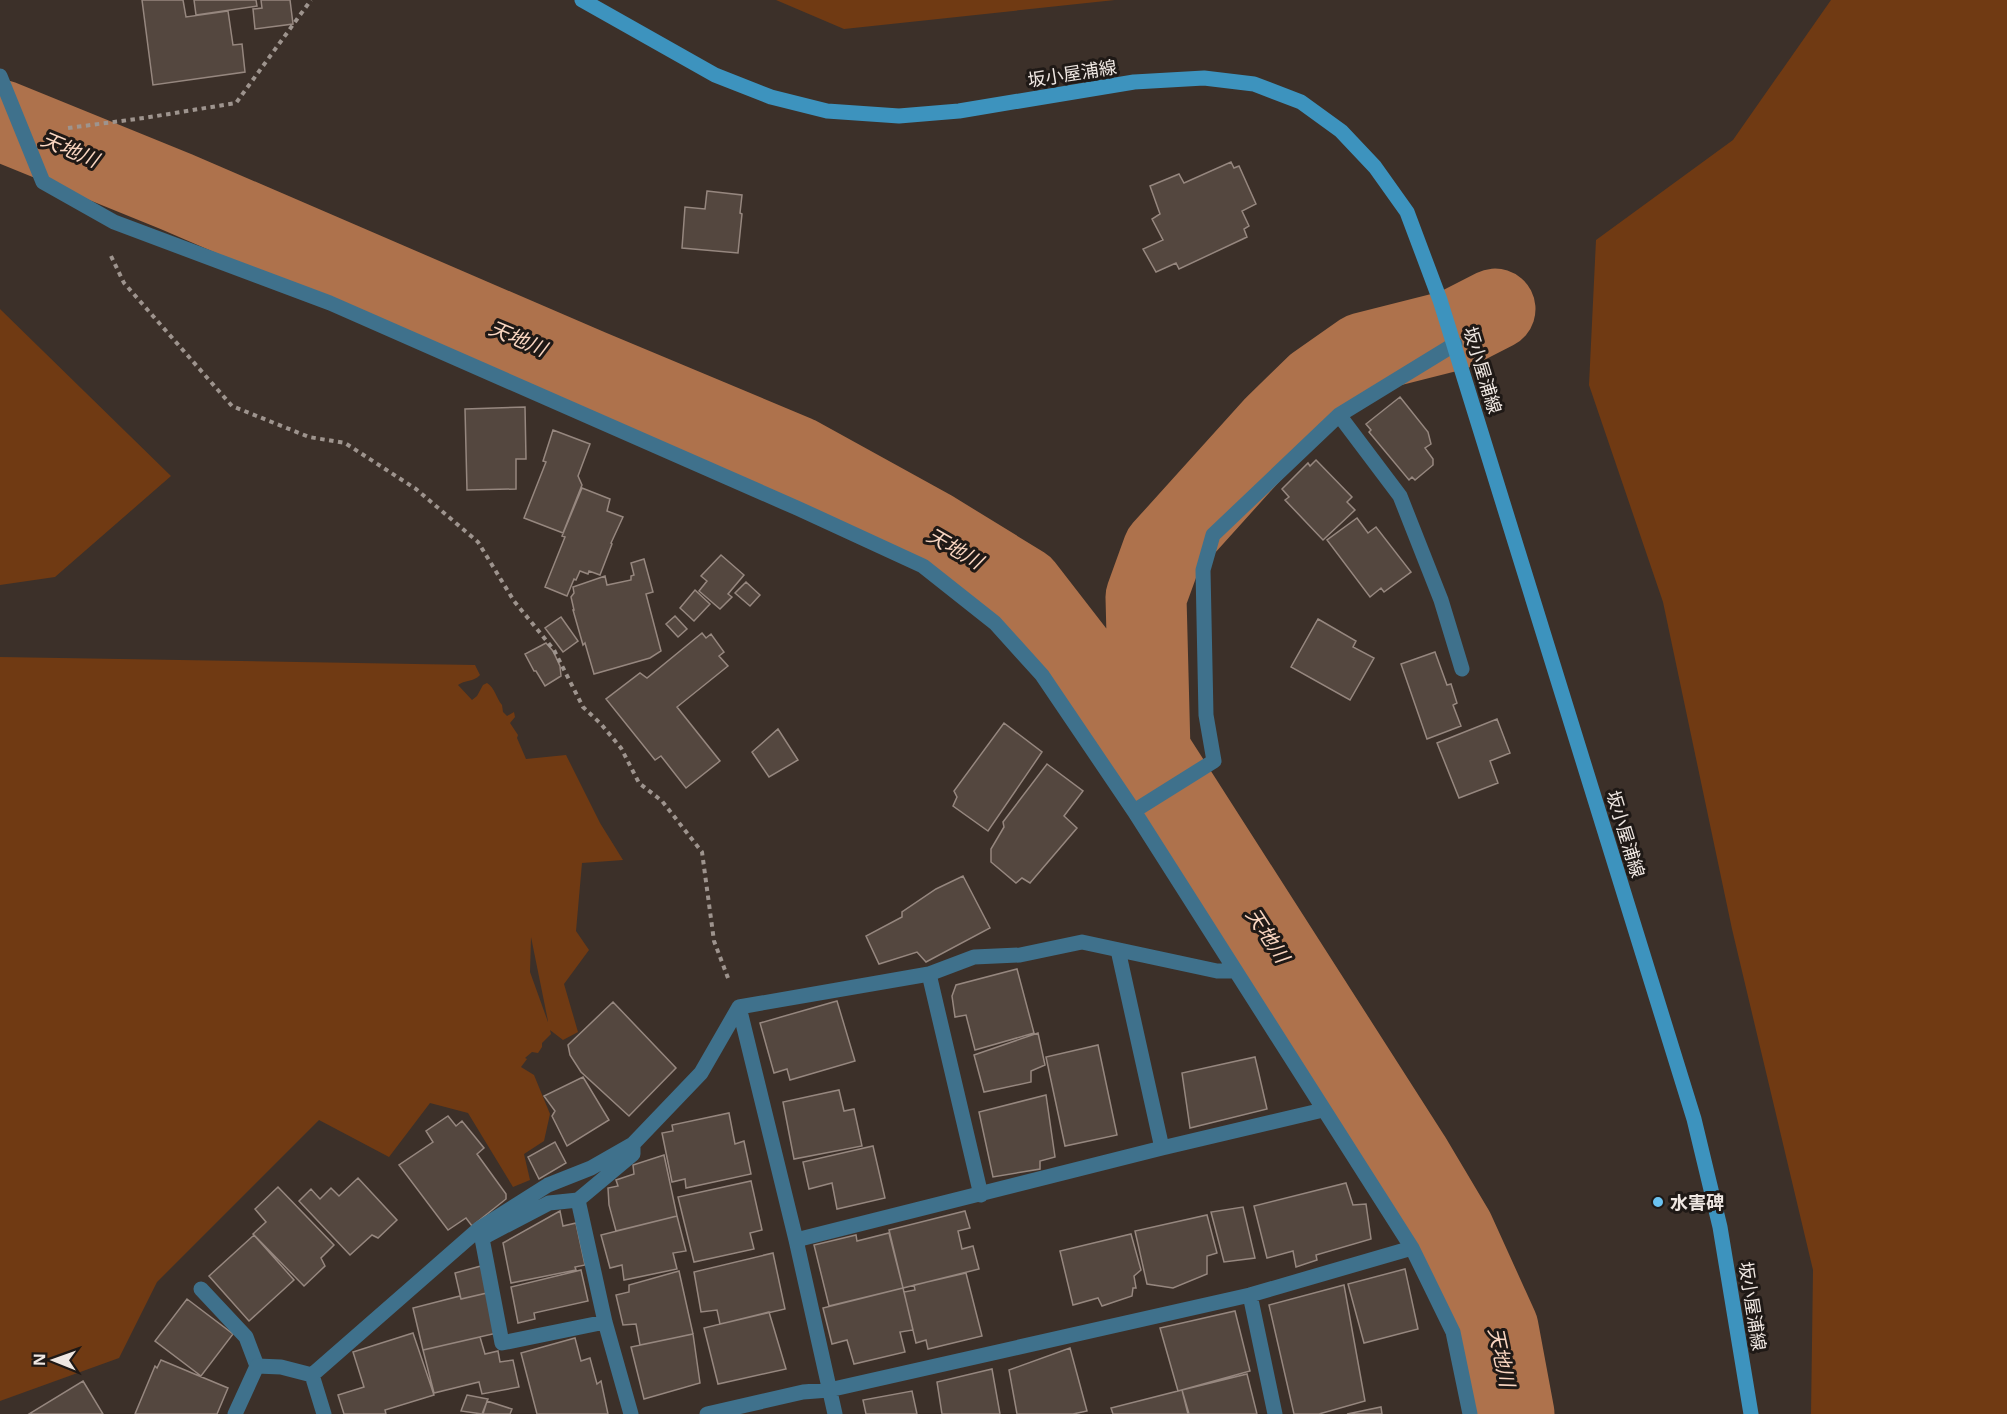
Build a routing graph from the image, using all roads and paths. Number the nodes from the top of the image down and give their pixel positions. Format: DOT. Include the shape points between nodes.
graph roads {
  1 [pos="311,0"];
  2 [pos="582,0"];
  3 [pos="0,76"];
  4 [pos="68,128"];
  5 [pos="114,222"];
  6 [pos="1455,345"];
  7 [pos="1338,414"];
  8 [pos="1462,669"];
  9 [pos="1140,808"];
  10 [pos="1118,950"];
  11 [pos="1235,971"];
  12 [pos="929,974"];
  13 [pos="739,1007"];
  14 [pos="1323,1110"];
  15 [pos="633,1144"];
  16 [pos="1162,1148"];
  17 [pos="981,1195"];
  18 [pos="578,1200"];
  19 [pos="481,1233"];
  20 [pos="796,1240"];
  21 [pos="1412,1248"];
  22 [pos="201,1289"];
  23 [pos="1250,1295"];
  24 [pos="605,1322"];
  25 [pos="257,1366"];
  26 [pos="312,1374"];
  27 [pos="829,1390"];
  28 [pos="235,1414"];
  29 [pos="324,1414"];
  30 [pos="631,1414"];
  31 [pos="707,1414"];
  32 [pos="834,1414"];
  33 [pos="1275,1414"];
  34 [pos="1470,1414"];
  35 [pos="1751,1414"];
  1 -- 4 [label="path" via="236,103"];
  2 -- 6 [label="main road, 坂小屋浦線" via="715,75 771,97 827,111 899,116 959,111 1134,82 1204,78 1254,84 1301,102 1341,131 1375,167 1407,213"];
  3 -- 5 [label="street" via="43,182"];
  5 -- 9 [label="street" via="330,303 922,566 995,623 1042,675"];
  5 -- 13 [label="path" via="109,251 124,283 232,406 309,437 345,443 416,489 478,542 514,601 554,650 583,707 621,748 639,783 662,801 702,852 714,941"];
  6 -- 7 [label="street"];
  6 -- 35 [label="main road, 坂小屋浦線" via="1694,1119 1720,1227"];
  7 -- 8 [label="street" via="1400,496 1441,600"];
  7 -- 9 [label="street" via="1213,536 1203,570 1206,715 1215,761"];
  9 -- 11 [label="street"];
  10 -- 11 [label="street" via="1218,971"];
  10 -- 12 [label="street" via="1082,942 1020,955 974,957"];
  10 -- 16 [label="street"];
  11 -- 14 [label="street"];
  12 -- 13 [label="street"];
  12 -- 17 [label="street"];
  13 -- 15 [label="street" via="701,1073"];
  13 -- 20 [label="street"];
  14 -- 16 [label="street"];
  14 -- 21 [label="street"];
  15 -- 18 [label="street" via="633,1154"];
  15 -- 19 [label="street" via="591,1168 548,1185"];
  16 -- 17 [label="street"];
  17 -- 20 [label="street"];
  18 -- 19 [label="street" via="549,1203"];
  18 -- 24 [label="street"];
  19 -- 24 [label="street" via="502,1343"];
  19 -- 26 [label="street"];
  20 -- 27 [label="street"];
  21 -- 23 [label="street"];
  21 -- 34 [label="street" via="1453,1332"];
  22 -- 25 [label="street" via="246,1337"];
  23 -- 27 [label="street"];
  23 -- 33 [label="street"];
  24 -- 30 [label="street"];
  25 -- 26 [label="street"];
  25 -- 28 [label="street"];
  26 -- 29 [label="street"];
  27 -- 31 [label="street" via="803,1392"];
  27 -- 32 [label="street"];
}
